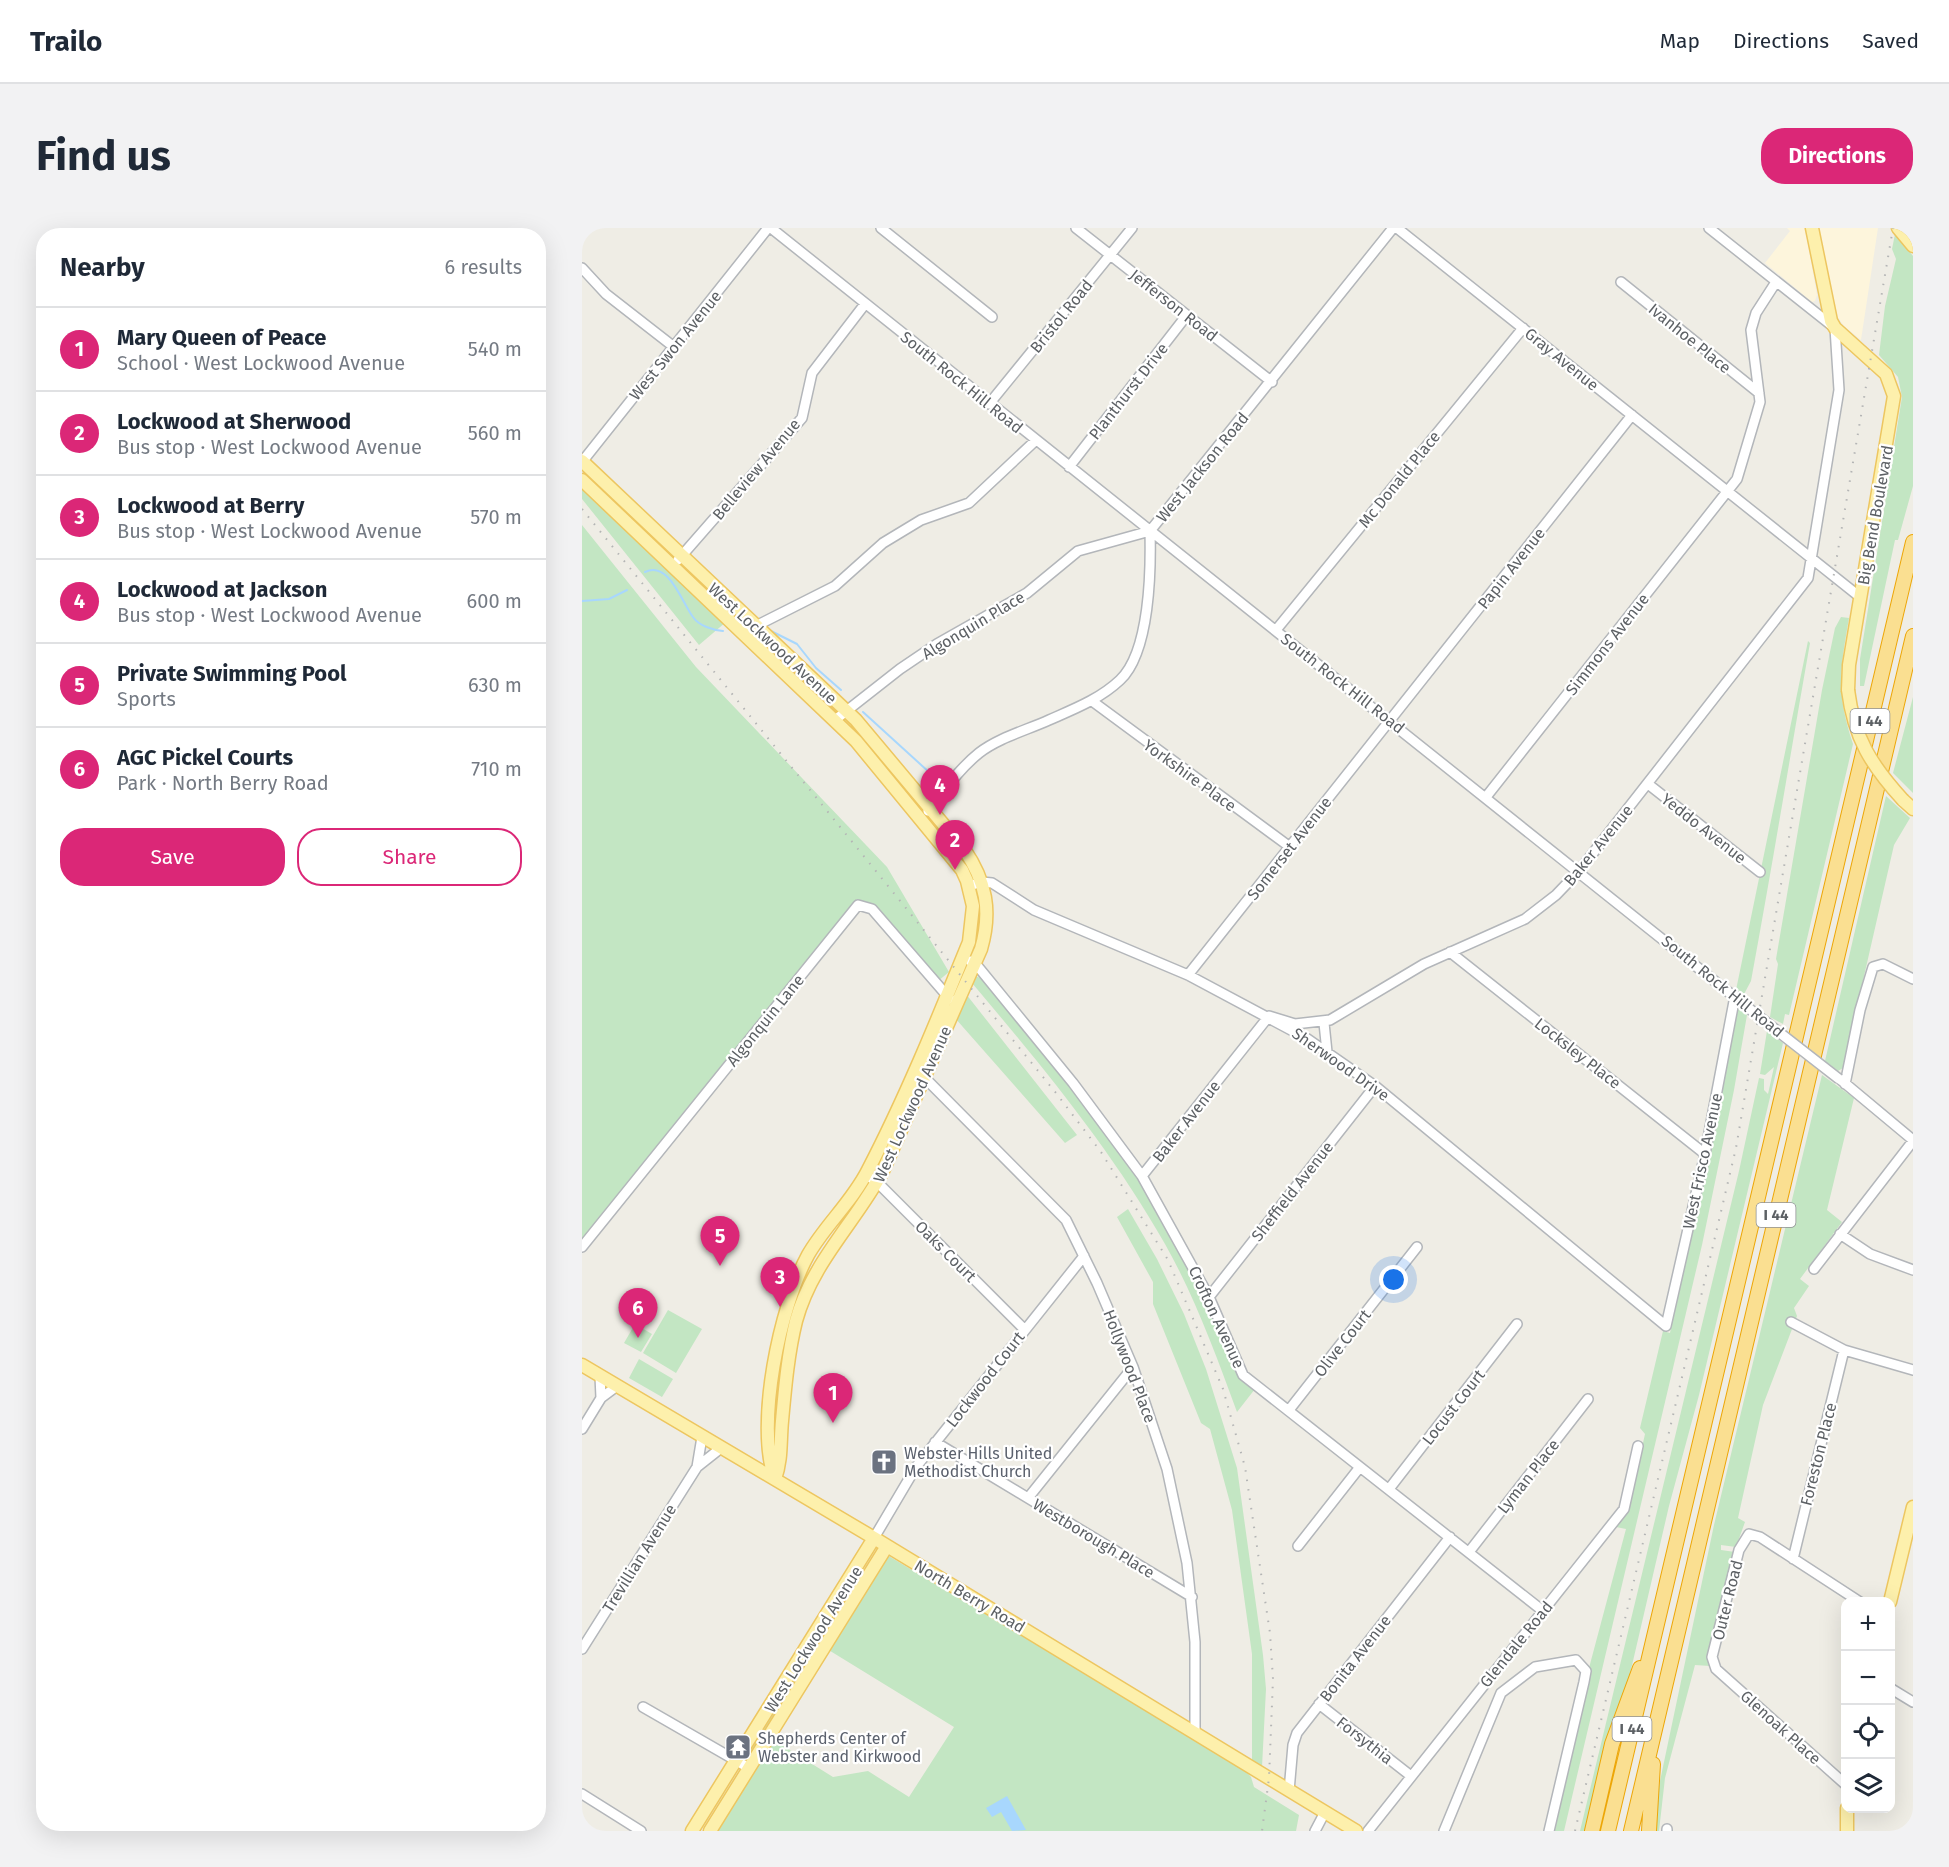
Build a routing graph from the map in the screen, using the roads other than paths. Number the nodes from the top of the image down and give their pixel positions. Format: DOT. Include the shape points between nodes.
graph roads {
  1 [pos="770,228"];
  2 [pos="881,228"];
  3 [pos="1076,228"];
  4 [pos="1132,228"];
  5 [pos="1395,228"];
  6 [pos="1709,228"];
  7 [pos="1812,228"];
  8 [pos="1898,228"];
  9 [pos="1913,246"];
  10 [pos="1111,255"];
  11 [pos="582,268"];
  12 [pos="1622,282"];
  13 [pos="1776,282"];
  14 [pos="865,304"];
  15 [pos="1187,315"];
  16 [pos="992,317"];
  17 [pos="1522,328"];
  18 [pos="1835,328"];
  19 [pos="674,347"];
  20 [pos="1272,382"];
  21 [pos="1759,393"];
  22 [pos="989,404"];
  23 [pos="1632,415"];
  24 [pos="1035,441"];
  25 [pos="582,462"];
  26 [pos="1069,466"];
  27 [pos="582,480"];
  28 [pos="1727,491"];
  29 [pos="1150,531"];
  30 [pos="1913,542"];
  31 [pos="681,557"];
  32 [pos="1812,558"];
  33 [pos="672,567"];
  34 [pos="1860,597"];
  35 [pos="755,626"];
  36 [pos="1276,630"];
  37 [pos="742,633"];
  38 [pos="1913,636"];
  39 [pos="1092,701"];
  40 [pos="846,710"];
  41 [pos="836,720"];
  42 [pos="1390,721"];
  43 [pos="1648,784"];
  44 [pos="1486,797"];
  45 [pos="1905,797"];
  46 [pos="931,808"];
  47 [pos="1913,809"];
  48 [pos="922,820"];
  49 [pos="1290,847"];
  50 [pos="1579,871"];
  51 [pos="1760,872"];
  52 [pos="982,882"];
  53 [pos="969,886"];
  54 [pos="1450,952"];
  55 [pos="962,958"];
  56 [pos="975,963"];
  57 [pos="1188,975"];
  58 [pos="1913,980"];
  59 [pos="946,995"];
  60 [pos="1735,996"];
  61 [pos="956,1005"];
  62 [pos="1269,1016"];
  63 [pos="1324,1023"];
  64 [pos="1327,1052"];
  65 [pos="914,1067"];
  66 [pos="925,1077"];
  67 [pos="1842,1081"];
  68 [pos="1375,1086"];
  69 [pos="1913,1141"];
  70 [pos="1705,1154"];
  71 [pos="866,1175"];
  72 [pos="1142,1176"];
  73 [pos="877,1182"];
  74 [pos="1840,1234"];
  75 [pos="582,1247"];
  76 [pos="1417,1247"];
  77 [pos="1084,1256"];
  78 [pos="1814,1269"];
  79 [pos="1913,1270"];
  80 [pos="1209,1297"];
  81 [pos="782,1320"];
  82 [pos="1791,1322"];
  83 [pos="796,1324"];
  84 [pos="1517,1324"];
  85 [pos="1666,1326"];
  86 [pos="1024,1329"];
  87 [pos="1844,1350"];
  88 [pos="582,1365"];
  89 [pos="1133,1367"];
  90 [pos="1913,1370"];
  91 [pos="600,1376"];
  92 [pos="617,1386"];
  93 [pos="772,1390"];
  94 [pos="785,1393"];
  95 [pos="601,1398"];
  96 [pos="1588,1399"];
  97 [pos="1289,1410"];
  98 [pos="582,1429"];
  99 [pos="702,1437"];
  100 [pos="935,1442"];
  101 [pos="1638,1446"];
  102 [pos="721,1448"];
  103 [pos="768,1448"];
  104 [pos="742,1460"];
  105 [pos="697,1467"];
  106 [pos="1360,1467"];
  107 [pos="775,1479"];
  108 [pos="1389,1490"];
  109 [pos="1028,1498"];
  110 [pos="1913,1508"];
  111 [pos="1450,1537"];
  112 [pos="874,1538"];
  113 [pos="887,1546"];
  114 [pos="1298,1546"];
  115 [pos="1468,1552"];
  116 [pos="1792,1559"];
  117 [pos="1192,1597"];
  118 [pos="1852,1597"];
  119 [pos="1891,1597"];
  120 [pos="1543,1611"];
  121 [pos="1656,1627"];
  122 [pos="811,1642"];
  123 [pos="582,1649"];
  124 [pos="823,1650"];
  125 [pos="1716,1669"];
  126 [pos="1478,1691"];
  127 [pos="1895,1691"];
  128 [pos="1913,1702"];
  129 [pos="1320,1704"];
  130 [pos="1494,1704"];
  131 [pos="643,1707"];
  132 [pos="1195,1732"];
  133 [pos="1654,1735"];
  134 [pos="735,1761"];
  135 [pos="749,1768"];
  136 [pos="1412,1776"];
  137 [pos="1841,1781"];
  138 [pos="1289,1791"];
  139 [pos="582,1794"];
  140 [pos="1325,1812"];
  141 [pos="1847,1813"];
  142 [pos="641,1831"];
  143 [pos="692,1831"];
  144 [pos="710,1831"];
  145 [pos="1315,1831"];
  146 [pos="1356,1831"];
  147 [pos="1368,1831"];
  148 [pos="1444,1831"];
  149 [pos="1549,1831"];
  150 [pos="1592,1831"];
  151 [pos="1608,1831"];
  152 [pos="1631,1831"];
  153 [pos="1649,1831"];
  154 [pos="1847,1831"];
  1 -- 14 [label="street, South Rock Hill Road"];
  1 -- 19 [label="street, West Swon Avenue"];
  2 -- 16 [label="street"];
  3 -- 10 [label="street, Jefferson Road"];
  4 -- 10 [label="street, Bristol Road"];
  5 -- 17 [label="street, Gray Avenue"];
  5 -- 20 [label="street, West Jackson Road"];
  6 -- 13 [label="street"];
  7 -- 18 [label="main road, Big Bend Boulevard" via="1825,302"];
  8 -- 9 [label="main road"];
  10 -- 15 [label="street, Jefferson Road"];
  10 -- 22 [label="street, Bristol Road"];
  11 -- 19 [label="street" via="606,294"];
  12 -- 21 [label="street, Ivanhoe Place"];
  13 -- 18 [label="street"];
  13 -- 21 [label="street, Simmons Avenue" via="1759,307 1751,330"];
  14 -- 22 [label="street, South Rock Hill Road"];
  14 -- 31 [label="street, Belleview Avenue" via="812,373 802,417"];
  15 -- 20 [label="street, Jefferson Road"];
  15 -- 26 [label="street, Planthurst Drive"];
  17 -- 23 [label="street, Gray Avenue"];
  17 -- 36 [label="street, Mc Donald Place"];
  18 -- 32 [label="street, Baker Avenue" via="1839,390"];
  18 -- 34 [label="main road, Big Bend Boulevard" via="1886,374 1894,396"];
  19 -- 25 [label="street, West Swon Avenue"];
  20 -- 29 [label="street, West Jackson Road"];
  21 -- 28 [label="street, Simmons Avenue" via="1758,416 1737,479"];
  22 -- 24 [label="street, South Rock Hill Road"];
  23 -- 28 [label="street, Gray Avenue"];
  23 -- 42 [label="street, Papin Avenue"];
  24 -- 26 [label="street, South Rock Hill Road"];
  24 -- 35 [label="street" via="969,502 921,520 883,543 835,586"];
  25 -- 31 [label="main road, West Lockwood Avenue"];
  26 -- 29 [label="street, South Rock Hill Road"];
  27 -- 33 [label="main road, West Lockwood Avenue"];
  28 -- 32 [label="street, Gray Avenue"];
  28 -- 44 [label="street, Simmons Avenue"];
  29 -- 36 [label="street, South Rock Hill Road"];
  29 -- 39 [label="street, West Jackson Road" via="1146,619 1137,652 1122,679"];
  29 -- 40 [label="street, Algonquin Place" via="1078,551 1027,593 937,644"];
  30 -- 121 [label="highway, I 44"];
  31 -- 33 [label="street, Belleview Avenue"];
  31 -- 35 [label="main road, West Lockwood Avenue"];
  32 -- 34 [label="street, Gray Avenue"];
  32 -- 43 [label="street, Baker Avenue" via="1808,578"];
  33 -- 37 [label="main road, West Lockwood Avenue"];
  34 -- 45 [label="main road, Big Bend Boulevard, bridge" via="1849,665 1851,712 1868,758"];
  35 -- 37 [label="street"];
  35 -- 40 [label="main road, West Lockwood Avenue"];
  36 -- 42 [label="street, South Rock Hill Road"];
  37 -- 41 [label="main road, West Lockwood Avenue"];
  38 -- 133 [label="highway, I 44"];
  39 -- 46 [label="street, West Jackson Road" via="980,752"];
  39 -- 49 [label="street, Yorkshire Place"];
  40 -- 41 [label="street, Algonquin Place"];
  40 -- 46 [label="main road, West Lockwood Avenue"];
  41 -- 48 [label="main road, West Lockwood Avenue"];
  42 -- 44 [label="street, South Rock Hill Road"];
  42 -- 49 [label="street, Somerset Avenue"];
  43 -- 50 [label="street, Baker Avenue"];
  43 -- 51 [label="street, Yeddo Avenue"];
  44 -- 50 [label="street, South Rock Hill Road"];
  45 -- 47 [label="main road, Big Bend Boulevard"];
  46 -- 48 [label="street, West Jackson Road"];
  46 -- 52 [label="main road, West Lockwood Avenue" via="964,849"];
  48 -- 53 [label="main road, West Lockwood Avenue" via="954,859"];
  49 -- 57 [label="street, Somerset Avenue"];
  50 -- 54 [label="street, Baker Avenue" via="1525,919"];
  50 -- 60 [label="street, South Rock Hill Road"];
  52 -- 53 [label="street"];
  52 -- 56 [label="main road, West Lockwood Avenue" via="986,933"];
  52 -- 57 [label="street, Sherwood Drive" via="999,887 1034,910"];
  53 -- 55 [label="main road, West Lockwood Avenue" via="973,920"];
  54 -- 63 [label="street, Baker Avenue"];
  54 -- 70 [label="street, Locksley Place"];
  55 -- 56 [label="street, Crofton Avenue"];
  55 -- 59 [label="main road, West Lockwood Avenue"];
  56 -- 61 [label="main road, West Lockwood Avenue"];
  56 -- 72 [label="street, Crofton Avenue" via="1073,1083"];
  57 -- 62 [label="street, Sherwood Drive"];
  58 -- 67 [label="street" via="1889,966 1875,965 1869,975"];
  59 -- 61 [label="street, Algonquin Lane"];
  59 -- 65 [label="main road, West Lockwood Avenue"];
  59 -- 75 [label="street, Algonquin Lane" via="872,909 858,905"];
  60 -- 67 [label="street, South Rock Hill Road, bridge"];
  60 -- 70 [label="street, West Frisco Avenue"];
  61 -- 66 [label="main road, West Lockwood Avenue"];
  62 -- 63 [label="street, Baker Avenue" via="1295,1024"];
  62 -- 64 [label="street, Sherwood Drive"];
  62 -- 72 [label="street, Baker Avenue"];
  63 -- 64 [label="street"];
  64 -- 68 [label="street, Sherwood Drive"];
  65 -- 66 [label="street, Hollywood Place"];
  65 -- 71 [label="main road, West Lockwood Avenue"];
  66 -- 73 [label="main road, West Lockwood Avenue"];
  66 -- 77 [label="street, Hollywood Place" via="1059,1211"];
  67 -- 69 [label="street, South Rock Hill Road"];
  68 -- 80 [label="street, Sheffield Avenue"];
  68 -- 85 [label="street, Sherwood Drive"];
  69 -- 74 [label="street"];
  70 -- 85 [label="street, West Frisco Avenue"];
  71 -- 73 [label="street, Oaks Court"];
  71 -- 81 [label="main road, West Lockwood Avenue" via="809,1254"];
  72 -- 80 [label="street, Crofton Avenue"];
  73 -- 83 [label="main road, West Lockwood Avenue" via="818,1268"];
  73 -- 86 [label="street, Oaks Court"];
  74 -- 78 [label="street"];
  74 -- 79 [label="street" via="1870,1254"];
  76 -- 97 [label="street, Olive Court"];
  77 -- 86 [label="street, Lockwood Court"];
  77 -- 89 [label="street, Hollywood Place"];
  80 -- 97 [label="street, Crofton Avenue" via="1243,1375"];
  81 -- 83 [label="main road"];
  81 -- 93 [label="main road, West Lockwood Avenue"];
  82 -- 87 [label="street"];
  83 -- 94 [label="main road, West Lockwood Avenue"];
  84 -- 108 [label="street, Locust Court"];
  86 -- 100 [label="street, Lockwood Court"];
  87 -- 90 [label="street"];
  87 -- 116 [label="street, Foreston Place"];
  88 -- 91 [label="main road, North Berry Road"];
  89 -- 109 [label="street"];
  89 -- 117 [label="street, Hollywood Place" via="1178,1509"];
  91 -- 92 [label="main road, North Berry Road"];
  91 -- 95 [label="street"];
  92 -- 95 [label="street"];
  92 -- 99 [label="main road, North Berry Road"];
  93 -- 94 [label="main road"];
  93 -- 103 [label="main road, West Lockwood Avenue"];
  94 -- 107 [label="main road, West Lockwood Avenue" via="782,1461"];
  95 -- 98 [label="street"];
  96 -- 115 [label="street, Lyman Place"];
  97 -- 106 [label="street, Crofton Avenue"];
  99 -- 102 [label="main road, North Berry Road"];
  99 -- 105 [label="street, Trevillian Avenue"];
  100 -- 109 [label="street, Westborough Place"];
  100 -- 112 [label="street, Lockwood Court"];
  101 -- 120 [label="street, Glendale Road" via="1624,1509"];
  102 -- 104 [label="main road, North Berry Road"];
  102 -- 105 [label="street, Trevillian Avenue"];
  103 -- 104 [label="main road" via="757,1459"];
  103 -- 107 [label="main road, West Lockwood Avenue"];
  104 -- 107 [label="main road, North Berry Road"];
  105 -- 123 [label="street, Trevillian Avenue"];
  106 -- 108 [label="street, Crofton Avenue"];
  106 -- 114 [label="street"];
  107 -- 112 [label="main road, North Berry Road"];
  108 -- 111 [label="street, Crofton Avenue"];
  109 -- 117 [label="street, Westborough Place"];
  110 -- 119 [label="main road"];
  111 -- 115 [label="street, Crofton Avenue"];
  111 -- 129 [label="street, Bonita Avenue"];
  112 -- 113 [label="main road, North Berry Road"];
  112 -- 122 [label="main road, West Lockwood Avenue"];
  113 -- 124 [label="main road, West Lockwood Avenue"];
  113 -- 132 [label="main road, North Berry Road"];
  115 -- 120 [label="street, Crofton Avenue"];
  116 -- 118 [label="street"];
  116 -- 125 [label="street, Outer Road" via="1749,1534 1739,1550 1712,1657"];
  117 -- 132 [label="street, Hollywood Place"];
  120 -- 126 [label="street, Glendale Road"];
  121 -- 150 [label="highway" via="1621,1713"];
  121 -- 151 [label="highway, I 44"];
  122 -- 124 [label="main road"];
  122 -- 134 [label="main road, West Lockwood Avenue"];
  124 -- 135 [label="main road, West Lockwood Avenue"];
  125 -- 137 [label="street, Glenoak Place"];
  126 -- 130 [label="street"];
  126 -- 136 [label="street, Glendale Road"];
  127 -- 128 [label="street"];
  129 -- 136 [label="street, Forsythia"];
  129 -- 138 [label="street, Bonita Avenue" via="1294,1740"];
  130 -- 148 [label="street"];
  130 -- 149 [label="street" via="1501,1693 1535,1667 1576,1660 1586,1671"];
  131 -- 134 [label="street"];
  132 -- 138 [label="main road, North Berry Road"];
  133 -- 152 [label="highway, I 44"];
  133 -- 153 [label="highway"];
  134 -- 135 [label="street"];
  134 -- 143 [label="main road, West Lockwood Avenue"];
  135 -- 144 [label="main road, West Lockwood Avenue"];
  136 -- 147 [label="street, Glendale Road"];
  138 -- 140 [label="main road, North Berry Road"];
  139 -- 142 [label="street"];
  140 -- 145 [label="street"];
  140 -- 146 [label="main road, North Berry Road"];
  141 -- 154 [label="main road"];
}
